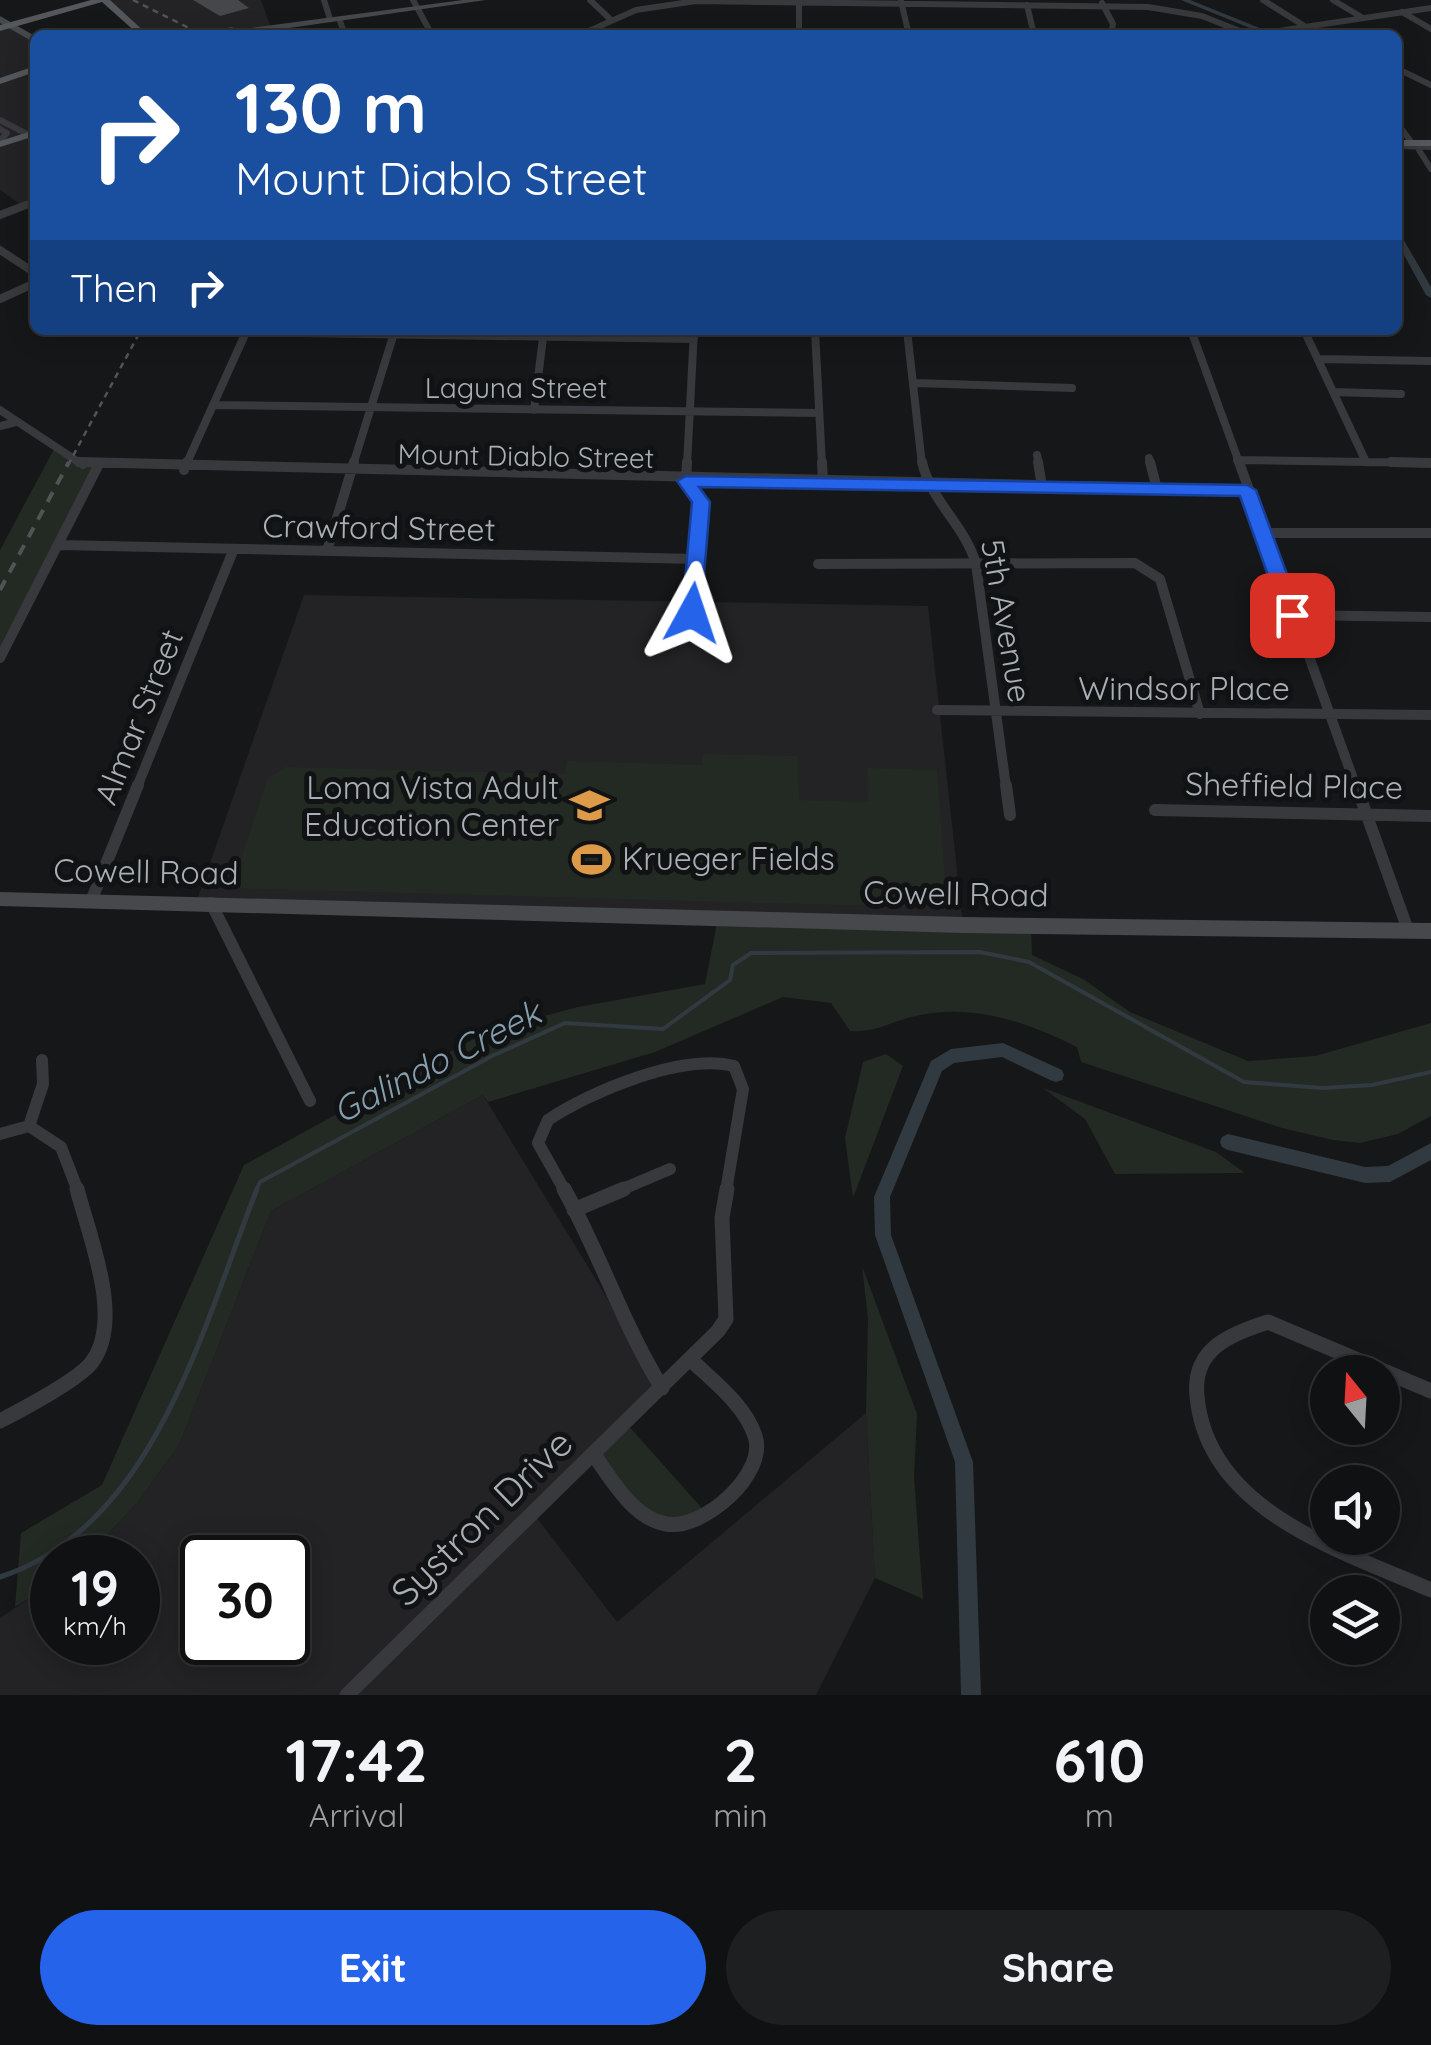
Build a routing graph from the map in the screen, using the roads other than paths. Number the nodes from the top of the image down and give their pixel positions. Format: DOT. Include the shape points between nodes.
graph roads {
  1 [pos="81,0"];
  2 [pos="103,0"];
  3 [pos="324,0"];
  4 [pos="482,0"];
  5 [pos="590,0"];
  6 [pos="1098,0"];
  7 [pos="1263,0"];
  8 [pos="1333,0"];
  9 [pos="902,1"];
  10 [pos="798,2"];
  11 [pos="415,4"];
  12 [pos="1027,5"];
  13 [pos="1106,6"];
  14 [pos="1431,8"];
  15 [pos="1402,12"];
  16 [pos="608,18"];
  17 [pos="1363,18"];
  18 [pos="335,20"];
  19 [pos="2,24"];
  20 [pos="292,24"];
  21 [pos="1324,24"];
  22 [pos="1306,27"];
  23 [pos="1431,29"];
  24 [pos="138,30"];
  25 [pos="240,30"];
  26 [pos="253,30"];
  27 [pos="280,30"];
  28 [pos="342,30"];
  29 [pos="429,30"];
  30 [pos="587,30"];
  31 [pos="799,30"];
  32 [pos="908,30"];
  33 [pos="1033,30"];
  34 [pos="1112,30"];
  35 [pos="1238,30"];
  36 [pos="1284,30"];
  37 [pos="1334,30"];
  38 [pos="30,38"];
  39 [pos="30,71"];
  40 [pos="1402,72"];
  41 [pos="1409,76"];
  42 [pos="1402,77"];
  43 [pos="0,82"];
  44 [pos="1431,85"];
  45 [pos="0,120"];
  46 [pos="1402,127"];
  47 [pos="0,129"];
  48 [pos="30,132"];
  49 [pos="30,134"];
  50 [pos="0,143"];
  51 [pos="1425,147"];
  52 [pos="1431,169"];
  53 [pos="30,203"];
  54 [pos="0,215"];
  55 [pos="0,250"];
  56 [pos="30,269"];
  57 [pos="30,284"];
  58 [pos="0,299"];
  59 [pos="244,335"];
  60 [pos="393,335"];
  61 [pos="544,335"];
  62 [pos="694,335"];
  63 [pos="816,335"];
  64 [pos="909,335"];
  65 [pos="1194,335"];
  66 [pos="1307,335"];
  67 [pos="1319,359"];
  68 [pos="1431,361"];
  69 [pos="916,384"];
  70 [pos="1072,388"];
  71 [pos="1335,392"];
  72 [pos="1401,394"];
  73 [pos="213,405"];
  74 [pos="0,410"];
  75 [pos="370,410"];
  76 [pos="534,410"];
  77 [pos="687,412"];
  78 [pos="819,413"];
  79 [pos="16,422"];
  80 [pos="0,426"];
  81 [pos="1037,455"];
  82 [pos="1149,458"];
  83 [pos="1237,460"];
  84 [pos="1366,462"];
  85 [pos="1431,463"];
  86 [pos="98,466"];
  87 [pos="184,470"];
  88 [pos="350,474"];
  89 [pos="686,481"];
  90 [pos="823,482"];
  91 [pos="930,486"];
  92 [pos="1042,487"];
  93 [pos="1157,489"];
  94 [pos="1247,490"];
  95 [pos="1431,532"];
  96 [pos="1262,533"];
  97 [pos="60,545"];
  98 [pos="233,551"];
  99 [pos="327,551"];
  100 [pos="696,559"];
  101 [pos="818,564"];
  102 [pos="976,564"];
  103 [pos="692,613"];
  104 [pos="1292,615"];
  105 [pos="1431,617"];
  106 [pos="0,658"];
  107 [pos="937,710"];
  108 [pos="997,712"];
  109 [pos="1200,714"];
  110 [pos="1328,715"];
  111 [pos="1431,715"];
  112 [pos="1155,810"];
  113 [pos="1010,815"];
  114 [pos="1365,815"];
  115 [pos="1431,816"];
  116 [pos="0,899"];
  117 [pos="91,900"];
  118 [pos="212,903"];
  119 [pos="1408,930"];
  120 [pos="1431,931"];
  121 [pos="42,1060"];
  122 [pos="310,1102"];
  123 [pos="29,1126"];
  124 [pos="0,1134"];
  125 [pos="670,1170"];
  126 [pos="574,1210"];
  127 [pos="690,1359"];
  128 [pos="662,1388"];
  129 [pos="1431,1391"];
  130 [pos="0,1421"];
  131 [pos="594,1455"];
  132 [pos="1431,1590"];
  133 [pos="347,1695"];
  1 -- 19 [label="main road"];
  2 -- 19 [label="main road"];
  2 -- 24 [label="main road"];
  3 -- 18 [label="street"];
  4 -- 11 [label="street"];
  5 -- 16 [label="street"];
  6 -- 13 [label="street"];
  7 -- 22 [label="street"];
  8 -- 17 [label="street"];
  9 -- 10 [label="street"];
  9 -- 12 [label="street"];
  9 -- 32 [label="street"];
  10 -- 16 [label="street" via="674,3"];
  10 -- 31 [label="street"];
  11 -- 18 [label="street"];
  11 -- 29 [label="street"];
  12 -- 13 [label="street"];
  12 -- 33 [label="street"];
  13 -- 34 [label="street"];
  13 -- 35 [label="street" via="1179,11"];
  14 -- 15 [label="street"];
  15 -- 17 [label="street"];
  15 -- 23 [label="street"];
  16 -- 30 [label="street"];
  17 -- 21 [label="street"];
  18 -- 20 [label="street"];
  18 -- 27 [label="street"];
  18 -- 28 [label="street"];
  19 -- 38 [label="street"];
  20 -- 25 [label="street"];
  20 -- 26 [label="street"];
  21 -- 22 [label="street"];
  21 -- 37 [label="street"];
  22 -- 36 [label="street"];
  39 -- 43 [label="main road"];
  40 -- 41 [label="street"];
  41 -- 42 [label="street"];
  41 -- 44 [label="street"];
  45 -- 48 [label="street"];
  46 -- 51 [label="street"];
  47 -- 50 [label="street" via="7,133"];
  49 -- 50 [label="main road"];
  51 -- 52 [label="street"];
  53 -- 54 [label="street"];
  55 -- 56 [label="street"];
  57 -- 58 [label="street"];
  59 -- 73 [label="street"];
  60 -- 75 [label="street"];
  61 -- 76 [label="street"];
  62 -- 77 [label="street"];
  63 -- 78 [label="street"];
  64 -- 69 [label="street, 5th Avenue"];
  65 -- 83 [label="street"];
  66 -- 67 [label="street"];
  67 -- 68 [label="street"];
  67 -- 71 [label="street"];
  69 -- 70 [label="street"];
  69 -- 91 [label="street, 5th Avenue"];
  71 -- 72 [label="street"];
  71 -- 84 [label="street"];
  73 -- 75 [label="street, Laguna Street"];
  73 -- 87 [label="street"];
  74 -- 79 [label="street, Mount Diablo Street"];
  75 -- 76 [label="street, Laguna Street"];
  75 -- 88 [label="street"];
  76 -- 77 [label="street, Laguna Street"];
  77 -- 78 [label="street, Laguna Street"];
  77 -- 89 [label="street"];
  78 -- 90 [label="street"];
  79 -- 80 [label="street"];
  79 -- 86 [label="street, Mount Diablo Street" via="83,465"];
  81 -- 92 [label="street"];
  82 -- 93 [label="street"];
  83 -- 84 [label="street"];
  83 -- 94 [label="street"];
  84 -- 85 [label="street"];
  86 -- 87 [label="street, Mount Diablo Street"];
  86 -- 97 [label="street"];
  87 -- 88 [label="street, Mount Diablo Street"];
  88 -- 89 [label="street, Mount Diablo Street"];
  88 -- 99 [label="street"];
  89 -- 90 [label="street, Mount Diablo Street"];
  89 -- 100 [label="street" via="701,502"];
  90 -- 91 [label="street, Mount Diablo Street"];
  91 -- 92 [label="street, Mount Diablo Street"];
  91 -- 102 [label="street, 5th Avenue" via="964,526"];
  92 -- 93 [label="street, Mount Diablo Street"];
  93 -- 94 [label="street, Mount Diablo Street"];
  94 -- 96 [label="street"];
  95 -- 96 [label="street"];
  96 -- 104 [label="street"];
  97 -- 98 [label="street, Crawford Street"];
  97 -- 106 [label="street"];
  98 -- 99 [label="street, Crawford Street"];
  98 -- 117 [label="street, Almar Street"];
  99 -- 100 [label="street, Crawford Street"];
  100 -- 103 [label="street"];
  101 -- 102 [label="street"];
  102 -- 108 [label="street, 5th Avenue"];
  102 -- 109 [label="street" via="1123,561 1149,568 1160,579"];
  104 -- 105 [label="street"];
  104 -- 110 [label="street"];
  107 -- 108 [label="street, Windsor Place"];
  108 -- 109 [label="street, Windsor Place"];
  108 -- 113 [label="street, 5th Avenue"];
  109 -- 110 [label="street, Windsor Place"];
  110 -- 111 [label="street, Windsor Place"];
  110 -- 114 [label="street"];
  112 -- 114 [label="street, Sheffield Place"];
  114 -- 115 [label="street, Sheffield Place"];
  114 -- 119 [label="street"];
  116 -- 117 [label="street, Cowell Road"];
  117 -- 118 [label="street, Cowell Road"];
  118 -- 119 [label="street, Cowell Road" via="963,925"];
  118 -- 122 [label="street"];
  119 -- 120 [label="street, Cowell Road"];
  121 -- 123 [label="street" via="43,1084"];
  123 -- 124 [label="street"];
  123 -- 130 [label="street" via="61,1147 108,1312 92,1362"];
  125 -- 126 [label="street"];
  126 -- 127 [label="street" via="538,1143 542,1124 688,1062 706,1058 734,1066 743,1089 722,1218 726,1319"];
  126 -- 128 [label="street"];
  127 -- 128 [label="street"];
  127 -- 131 [label="street" via="750,1424 758,1450 756,1464 708,1515 681,1526 636,1513"];
  128 -- 131 [label="street, Systron Drive"];
  129 -- 132 [label="street" via="1268,1322 1223,1338 1192,1377 1200,1420 1222,1468 1263,1509 1328,1547"];
  131 -- 133 [label="street, Systron Drive"];
}
